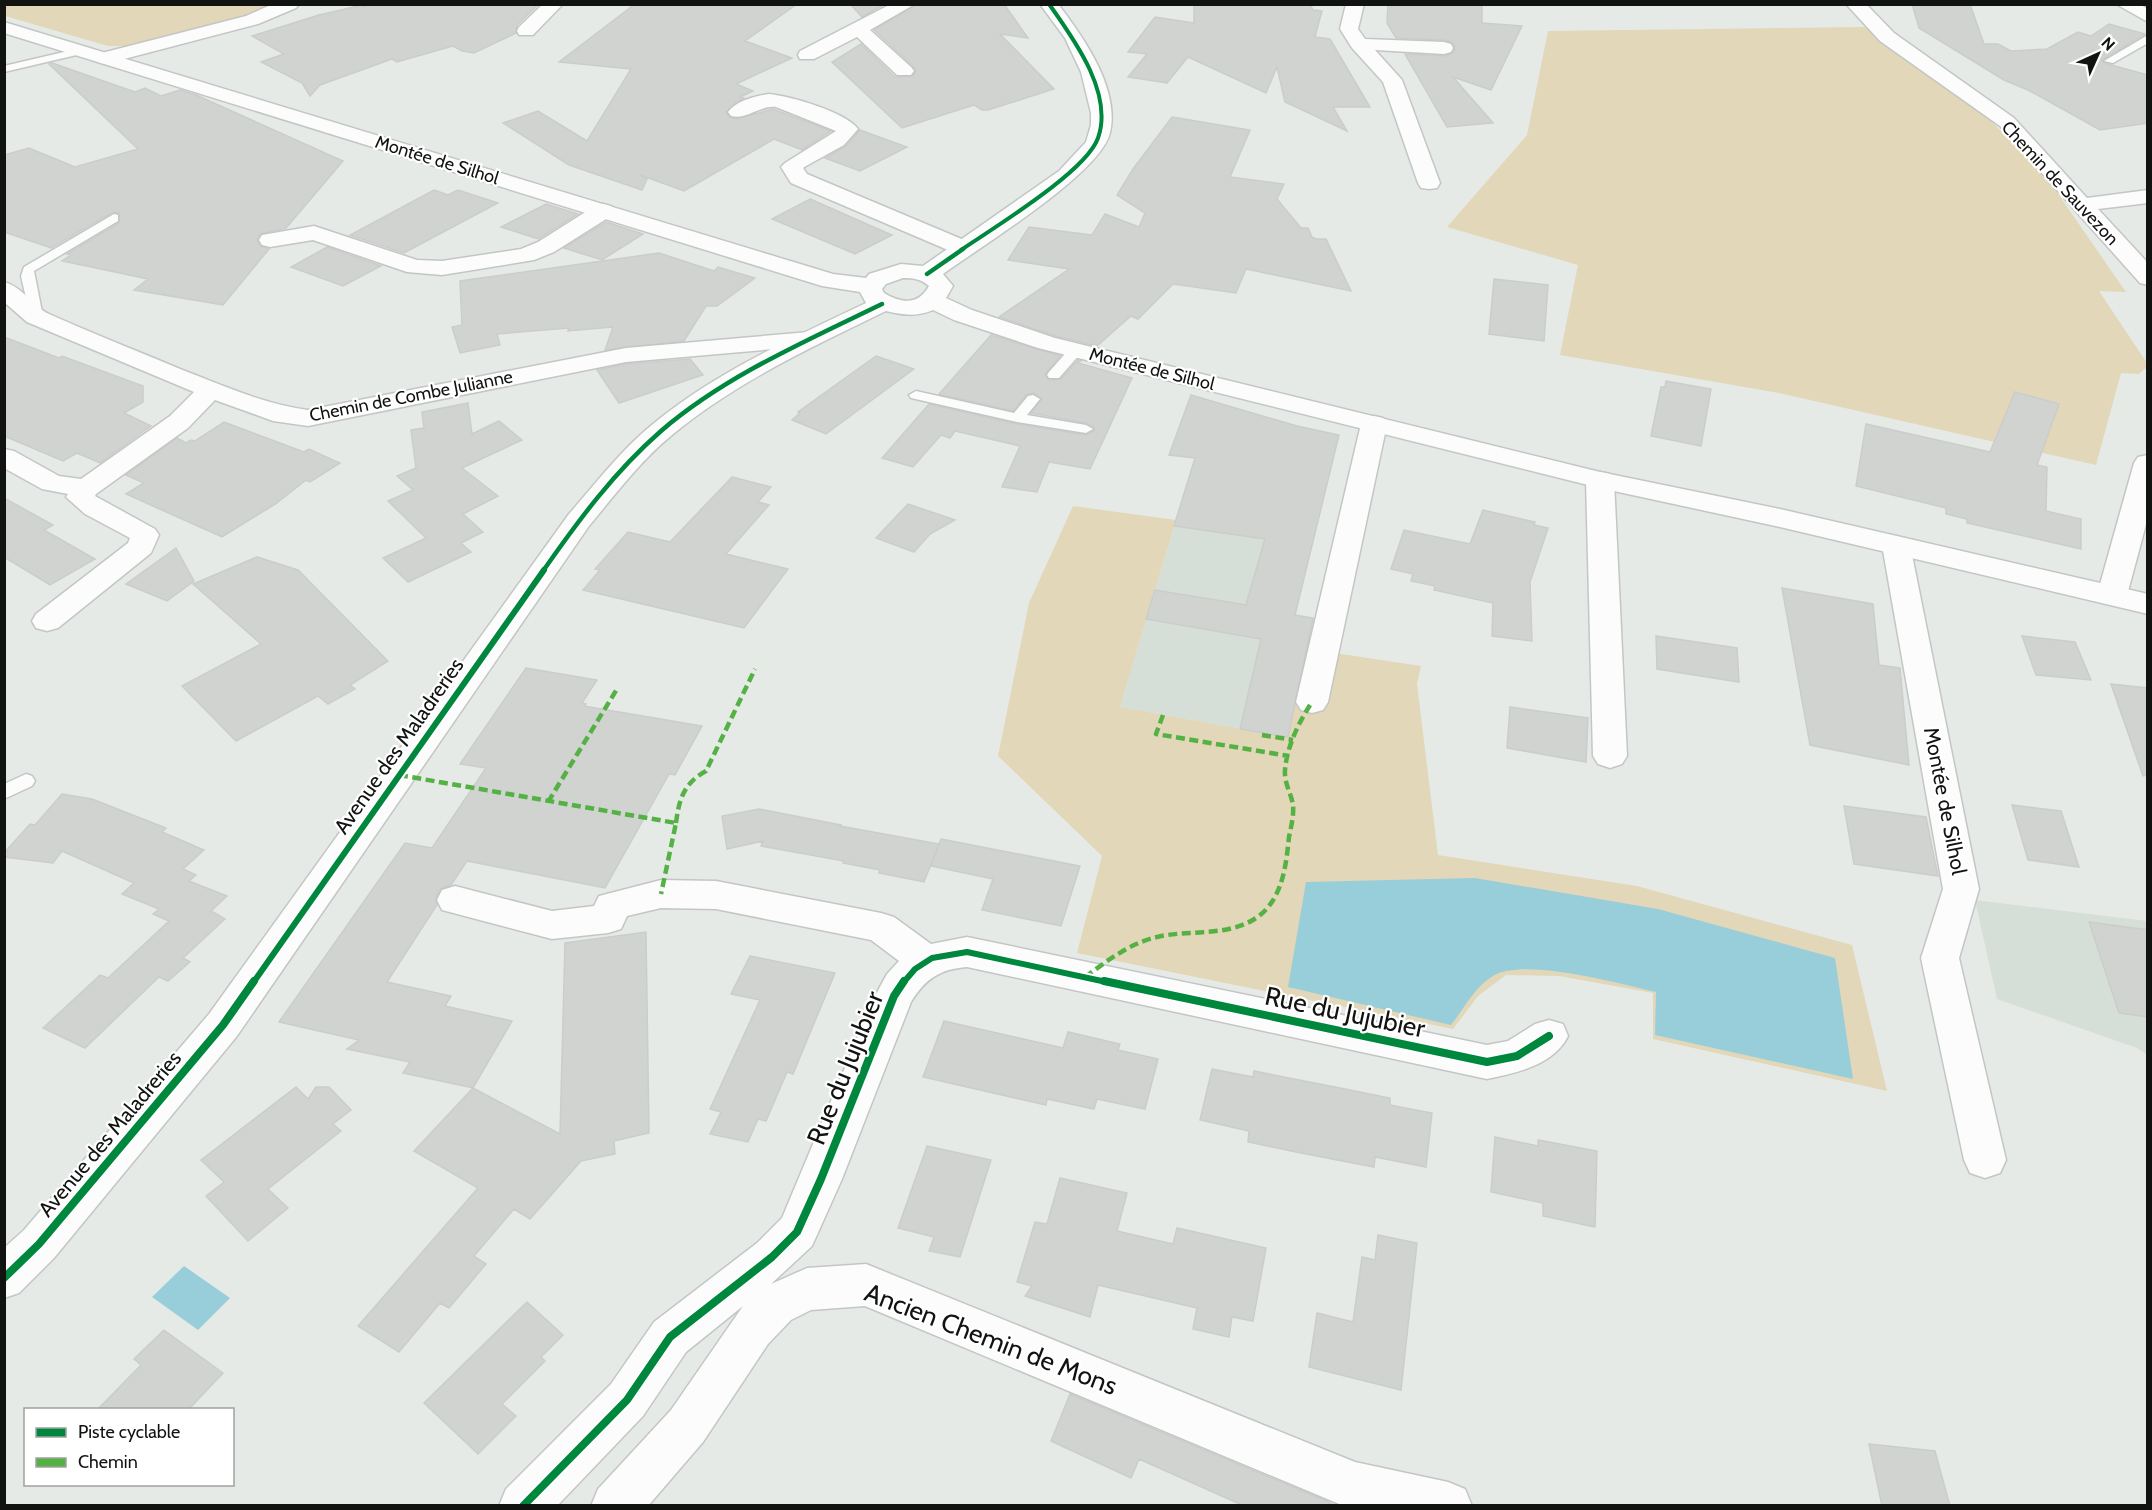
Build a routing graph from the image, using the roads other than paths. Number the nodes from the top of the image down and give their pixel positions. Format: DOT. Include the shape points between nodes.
graph roads {
  1 [pos="290,4"];
  2 [pos="554,4"];
  3 [pos="906,4"];
  4 [pos="1049,4"];
  5 [pos="1355,4"];
  6 [pos="1855,4"];
  7 [pos="2125,4"];
  8 [pos="2148,16"];
  9 [pos="4,27"];
  10 [pos="859,29"];
  11 [pos="526,31"];
  12 [pos="2148,38"];
  13 [pos="1359,44"];
  14 [pos="1444,48"];
  15 [pos="81,51"];
  16 [pos="807,55"];
  17 [pos="105,58"];
  18 [pos="2109,61"];
  19 [pos="4,69"];
  20 [pos="904,70"];
  21 [pos="738,112"];
  22 [pos="1429,183"];
  23 [pos="2148,196"];
  24 [pos="2082,205"];
  25 [pos="603,211"];
  26 [pos="114,218"];
  27 [pos="270,240"];
  28 [pos="963,248"];
  29 [pos="927,274"];
  30 [pos="2148,278"];
  31 [pos="4,289"];
  32 [pos="876,295"];
  33 [pos="933,300"];
  34 [pos="36,317"];
  35 [pos="4,324"];
  36 [pos="809,339"];
  37 [pos="1076,350"];
  38 [pos="1054,375"];
  39 [pos="211,390"];
  40 [pos="916,395"];
  41 [pos="1033,399"];
  42 [pos="1017,418"];
  43 [pos="1374,424"];
  44 [pos="1086,429"];
  45 [pos="4,457"];
  46 [pos="2148,464"];
  47 [pos="1600,480"];
  48 [pos="86,488"];
  49 [pos="1896,545"];
  50 [pos="2112,595"];
  51 [pos="2148,604"];
  52 [pos="47,621"];
  53 [pos="1312,702"];
  54 [pos="1610,756"];
  55 [pos="26,781"];
  56 [pos="4,792"];
  57 [pos="455,900"];
  58 [pos="926,960"];
  59 [pos="1549,1036"];
  60 [pos="1985,1160"];
  61 [pos="4,1278"];
  62 [pos="523,1506"];
  63 [pos="615,1506"];
  64 [pos="1448,1506"];
  1 -- 17 [label="street" via="252,20"];
  2 -- 11 [label="street"];
  3 -- 10 [label="street"];
  4 -- 28 [label="street" via="1085,59 1102,118 1099,137 1067,176"];
  5 -- 13 [label="street" via="1349,29"];
  6 -- 24 [label="street, Chemin de Sauvezon" via="1887,37 2007,122"];
  7 -- 8 [label="street"];
  9 -- 15 [label="street, Montée de Silhol"];
  10 -- 16 [label="street"];
  10 -- 20 [label="street"];
  12 -- 18 [label="lane"];
  13 -- 14 [label="street"];
  13 -- 22 [label="street" via="1392,80"];
  15 -- 17 [label="street, Montée de Silhol"];
  15 -- 19 [label="lane"];
  17 -- 25 [label="street, Montée de Silhol"];
  21 -- 28 [label="street" via="770,100 848,129 843,136 800,158 792,167 799,178"];
  23 -- 24 [label="street"];
  24 -- 30 [label="street, Chemin de Sauvezon"];
  25 -- 27 [label="street" via="526,255 442,268 415,267 314,233"];
  25 -- 32 [label="street, Montée de Silhol"];
  26 -- 34 [label="lane" via="28,270"];
  28 -- 29 [label="street"];
  29 -- 32 [label="street, Avenue des Maladreries" via="901,271 877,279"];
  29 -- 33 [label="street" via="942,286"];
  31 -- 34 [label="street, Chemin de Combe Julianne"];
  32 -- 33 [label="street, Montée de Silhol" via="899,308 918,307"];
  32 -- 36 [label="street, Avenue des Maladreries"];
  33 -- 37 [label="street, Montée de Silhol" via="963,315"];
  34 -- 35 [label="street"];
  34 -- 39 [label="street, Chemin de Combe Julianne"];
  36 -- 39 [label="street, Chemin de Combe Julianne" via="626,355 308,418 282,415"];
  36 -- 61 [label="street, Avenue des Maladreries" via="703,401 669,426 637,454 579,520 223,1025 39,1244"];
  37 -- 38 [label="lane"];
  37 -- 43 [label="street, Montée de Silhol"];
  39 -- 48 [label="street" via="179,422"];
  40 -- 42 [label="lane"];
  41 -- 42 [label="lane"];
  42 -- 44 [label="lane"];
  43 -- 47 [label="street, Montée de Silhol"];
  43 -- 53 [label="street"];
  45 -- 48 [label="street" via="52,483"];
  46 -- 50 [label="street"];
  47 -- 49 [label="street, Montée de Silhol"];
  47 -- 54 [label="street"];
  48 -- 52 [label="street" via="80,497 88,505 145,535 141,547"];
  49 -- 50 [label="street, Montée de Silhol"];
  49 -- 60 [label="street, Montée de Silhol" via="1961,889 1940,958"];
  50 -- 51 [label="street, Montée de Silhol"];
  55 -- 56 [label="lane"];
  57 -- 58 [label="street" via="552,925 608,919 612,906 661,894 716,895 881,927"];
  58 -- 59 [label="street, Rue du Jujubier" via="946,953 967,952 1487,1062 1516,1056"];
  58 -- 62 [label="street, Rue du Jujubier" via="905,977 894,996 796,1232 772,1257 670,1337 627,1401"];
  63 -- 64 [label="street, Ancien Chemin de Mons" via="687,1426 752,1329 775,1305 807,1289 866,1285 1355,1486"];
}
